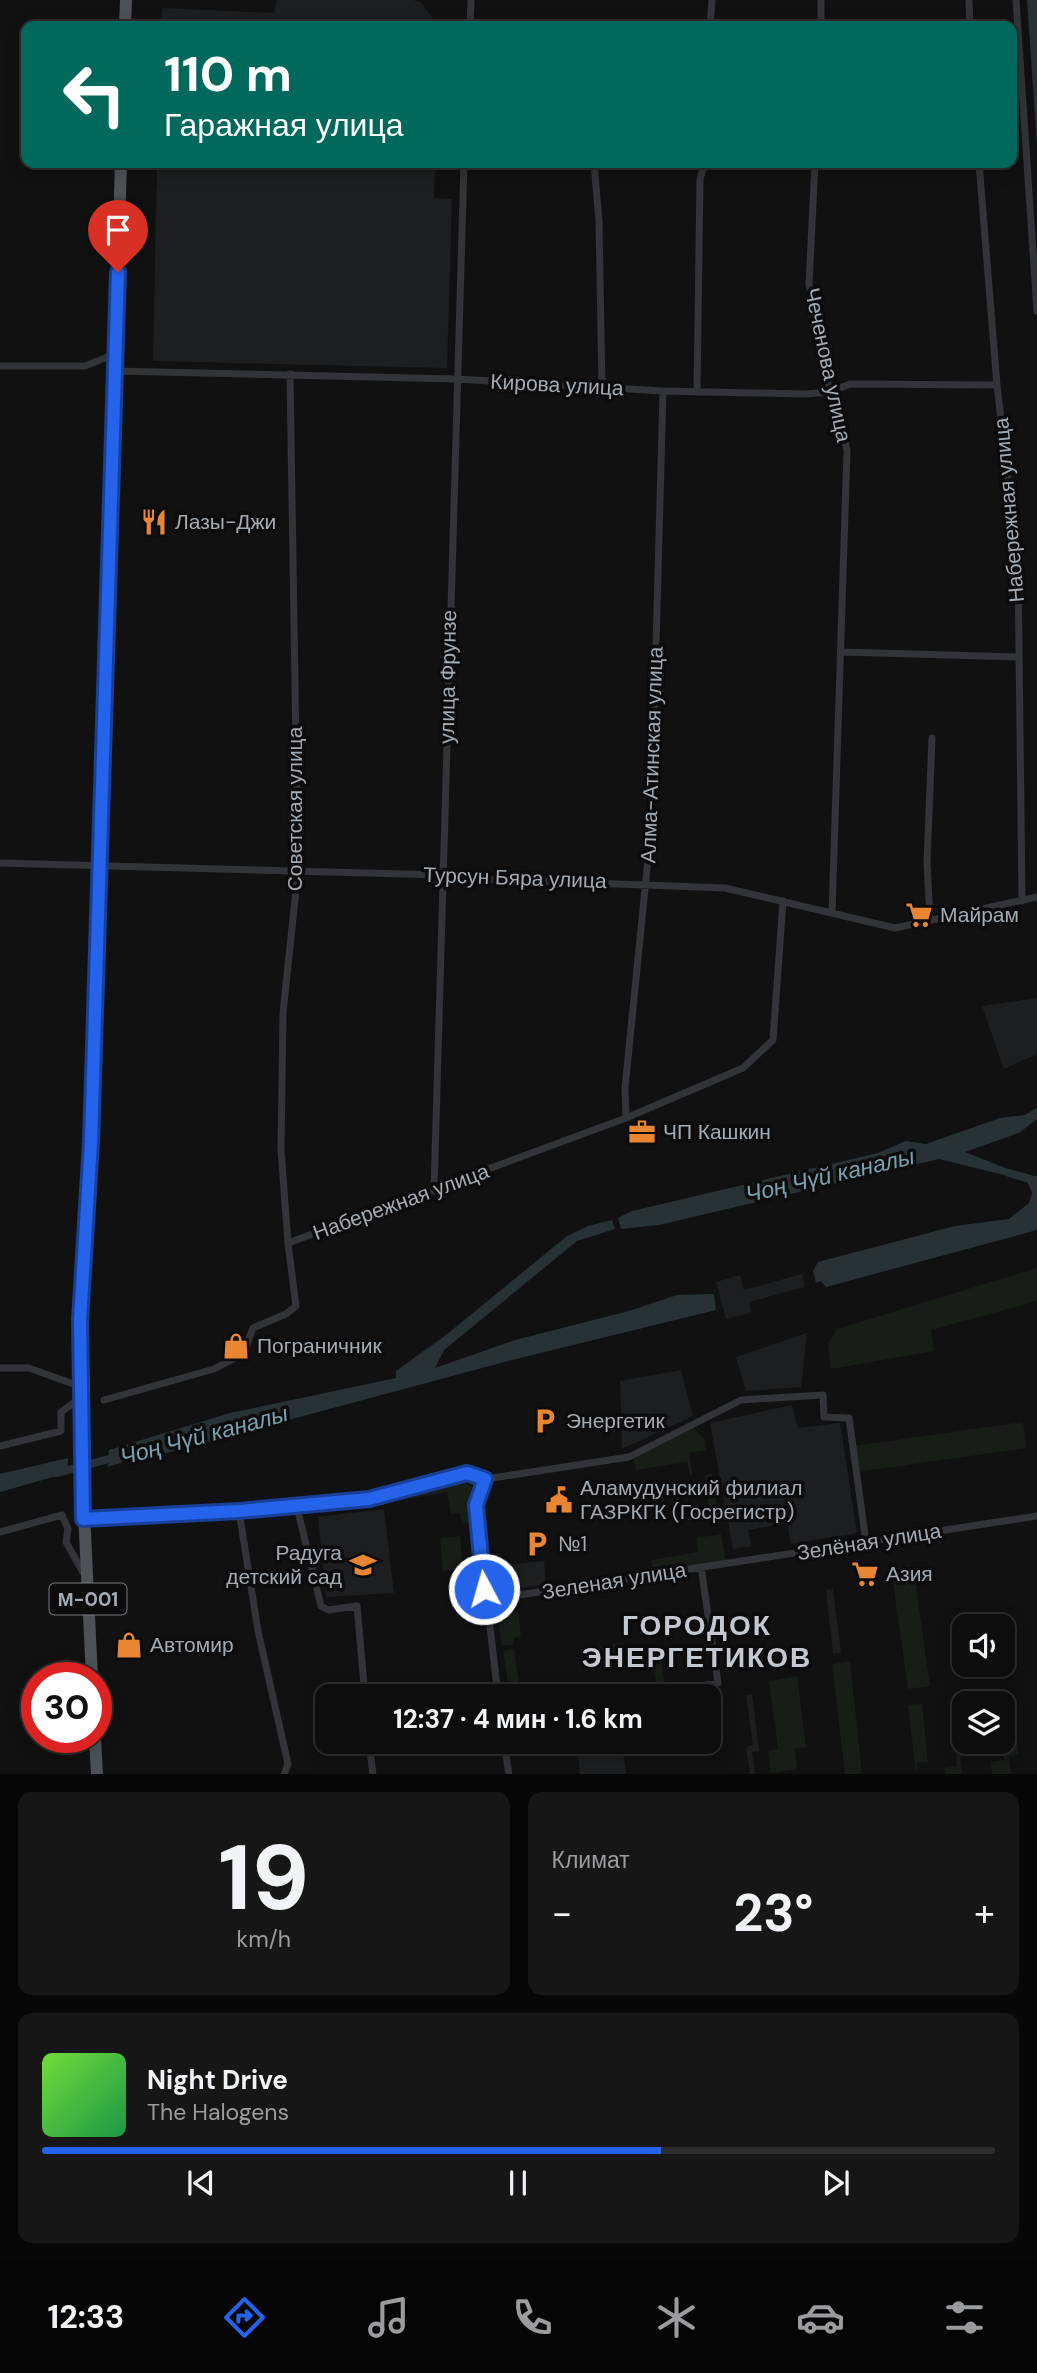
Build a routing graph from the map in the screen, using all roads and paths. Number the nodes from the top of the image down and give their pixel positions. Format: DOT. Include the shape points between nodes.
graph roads {
  1 [pos="126,0"];
  2 [pos="471,0"];
  3 [pos="712,0"];
  4 [pos="821,0"];
  5 [pos="970,0"];
  6 [pos="1016,0"];
  7 [pos="125,21"];
  8 [pos="470,21"];
  9 [pos="710,21"];
  10 [pos="821,21"];
  11 [pos="970,21"];
  12 [pos="121,168"];
  13 [pos="464,168"];
  14 [pos="594,168"];
  15 [pos="704,168"];
  16 [pos="815,168"];
  17 [pos="979,168"];
  18 [pos="1037,310"];
  19 [pos="115,354"];
  20 [pos="0,366"];
  21 [pos="115,371"];
  22 [pos="290,374"];
  23 [pos="456,379"];
  24 [pos="997,385"];
  25 [pos="602,387"];
  26 [pos="663,391"];
  27 [pos="697,392"];
  28 [pos="830,392"];
  29 [pos="842,652"];
  30 [pos="1019,657"];
  31 [pos="932,738"];
  32 [pos="0,863"];
  33 [pos="99,866"];
  34 [pos="298,871"];
  35 [pos="443,875"];
  36 [pos="647,884"];
  37 [pos="1037,897"];
  38 [pos="783,901"];
  39 [pos="1022,901"];
  40 [pos="832,913"];
  41 [pos="930,920"];
  42 [pos="626,1118"];
  43 [pos="434,1191"];
  44 [pos="288,1242"];
  45 [pos="0,1367"];
  46 [pos="79,1393"];
  47 [pos="104,1400"];
  48 [pos="0,1446"];
  49 [pos="485,1479"];
  50 [pos="298,1507"];
  51 [pos="239,1511"];
  52 [pos="1037,1516"];
  53 [pos="83,1519"];
  54 [pos="0,1532"];
  55 [pos="866,1542"];
  56 [pos="701,1567"];
  57 [pos="87,1579"];
  58 [pos="486,1600"];
  59 [pos="91,1662"];
  60 [pos="364,1684"];
  61 [pos="496,1684"];
  62 [pos="718,1684"];
  63 [pos="96,1753"];
  64 [pos="371,1754"];
  65 [pos="506,1754"];
  66 [pos="97,1774"];
  67 [pos="284,1774"];
  68 [pos="373,1774"];
  69 [pos="509,1774"];
  1 -- 7 [label="main road"];
  2 -- 8 [label="street"];
  3 -- 9 [label="street"];
  4 -- 10 [label="street"];
  5 -- 11 [label="street"];
  6 -- 18 [label="street"];
  12 -- 19 [label="main road, М-001"];
  13 -- 23 [label="street, улица Фрунзе"];
  14 -- 25 [label="street"];
  15 -- 27 [label="street"];
  16 -- 28 [label="street, Чеченова улица" via="809,285"];
  17 -- 24 [label="street, Набережная улица"];
  19 -- 20 [label="street" via="85,366"];
  19 -- 21 [label="main road, М-001"];
  21 -- 22 [label="street, Кирова улица"];
  21 -- 33 [label="main road, М-001"];
  22 -- 23 [label="street, Кирова улица"];
  22 -- 34 [label="street, Советская улица"];
  23 -- 25 [label="street, Кирова улица"];
  23 -- 35 [label="street, улица Фрунзе"];
  24 -- 28 [label="street, Кирова улица" via="850,384"];
  24 -- 30 [label="street, Набережная улица" via="1018,563"];
  25 -- 26 [label="street, Кирова улица"];
  26 -- 27 [label="street, Кирова улица"];
  26 -- 36 [label="street, Алма-Атинская улица"];
  27 -- 28 [label="street, Кирова улица"];
  28 -- 29 [label="street, Чеченова улица" via="838,406 847,451"];
  29 -- 30 [label="street"];
  29 -- 40 [label="street, Чеченова улица"];
  30 -- 39 [label="street, Набережная улица"];
  31 -- 41 [label="street" via="927,862"];
  32 -- 33 [label="street, Турсун Бяра улица"];
  33 -- 34 [label="street, Турсун Бяра улица"];
  33 -- 46 [label="main road, М-001"];
  34 -- 35 [label="street, Турсун Бяра улица"];
  34 -- 44 [label="street, Советская улица" via="283,1013 281,1150"];
  35 -- 36 [label="street, Турсун Бяра улица"];
  35 -- 43 [label="street, улица Фрунзе"];
  36 -- 38 [label="street, Турсун Бяра улица" via="725,888"];
  36 -- 42 [label="street, Алма-Атинская улица" via="625,1088"];
  37 -- 39 [label="street, Турсун Бяра улица"];
  38 -- 40 [label="street, Турсун Бяра улица"];
  38 -- 42 [label="street, Набережная улица" via="773,1040 743,1068"];
  39 -- 41 [label="street, Турсун Бяра улица"];
  40 -- 41 [label="street, Турсун Бяра улица" via="895,928"];
  42 -- 43 [label="street, Набережная улица"];
  43 -- 44 [label="street, Набережная улица"];
  44 -- 47 [label="street, Набережная улица" via="296,1306 253,1328 243,1354 214,1369"];
  45 -- 46 [label="street" via="29,1368"];
  46 -- 48 [label="street" via="61,1412 61,1431"];
  46 -- 53 [label="main road, М-001"];
  49 -- 50 [label="street" via="467,1473 369,1499"];
  49 -- 55 [label="street" via="629,1457 741,1400 822,1395 824,1417 849,1418"];
  49 -- 58 [label="street" via="476,1505"];
  50 -- 51 [label="street"];
  50 -- 60 [label="street" via="321,1606 328,1610 357,1606"];
  51 -- 53 [label="street"];
  51 -- 67 [label="street" via="258,1631 288,1764"];
  52 -- 55 [label="street, Зелёная улица"];
  53 -- 57 [label="main road, М-001"];
  54 -- 57 [label="street" via="62,1515 68,1529 66,1542"];
  55 -- 56 [label="street, Зелёная улица"];
  56 -- 58 [label="street, Зеленая улица"];
  56 -- 62 [label="street"];
  57 -- 59 [label="main road, М-001"];
  58 -- 61 [label="street"];
  63 -- 66 [label="main road"];
  64 -- 68 [label="street"];
  65 -- 69 [label="street"];
}
